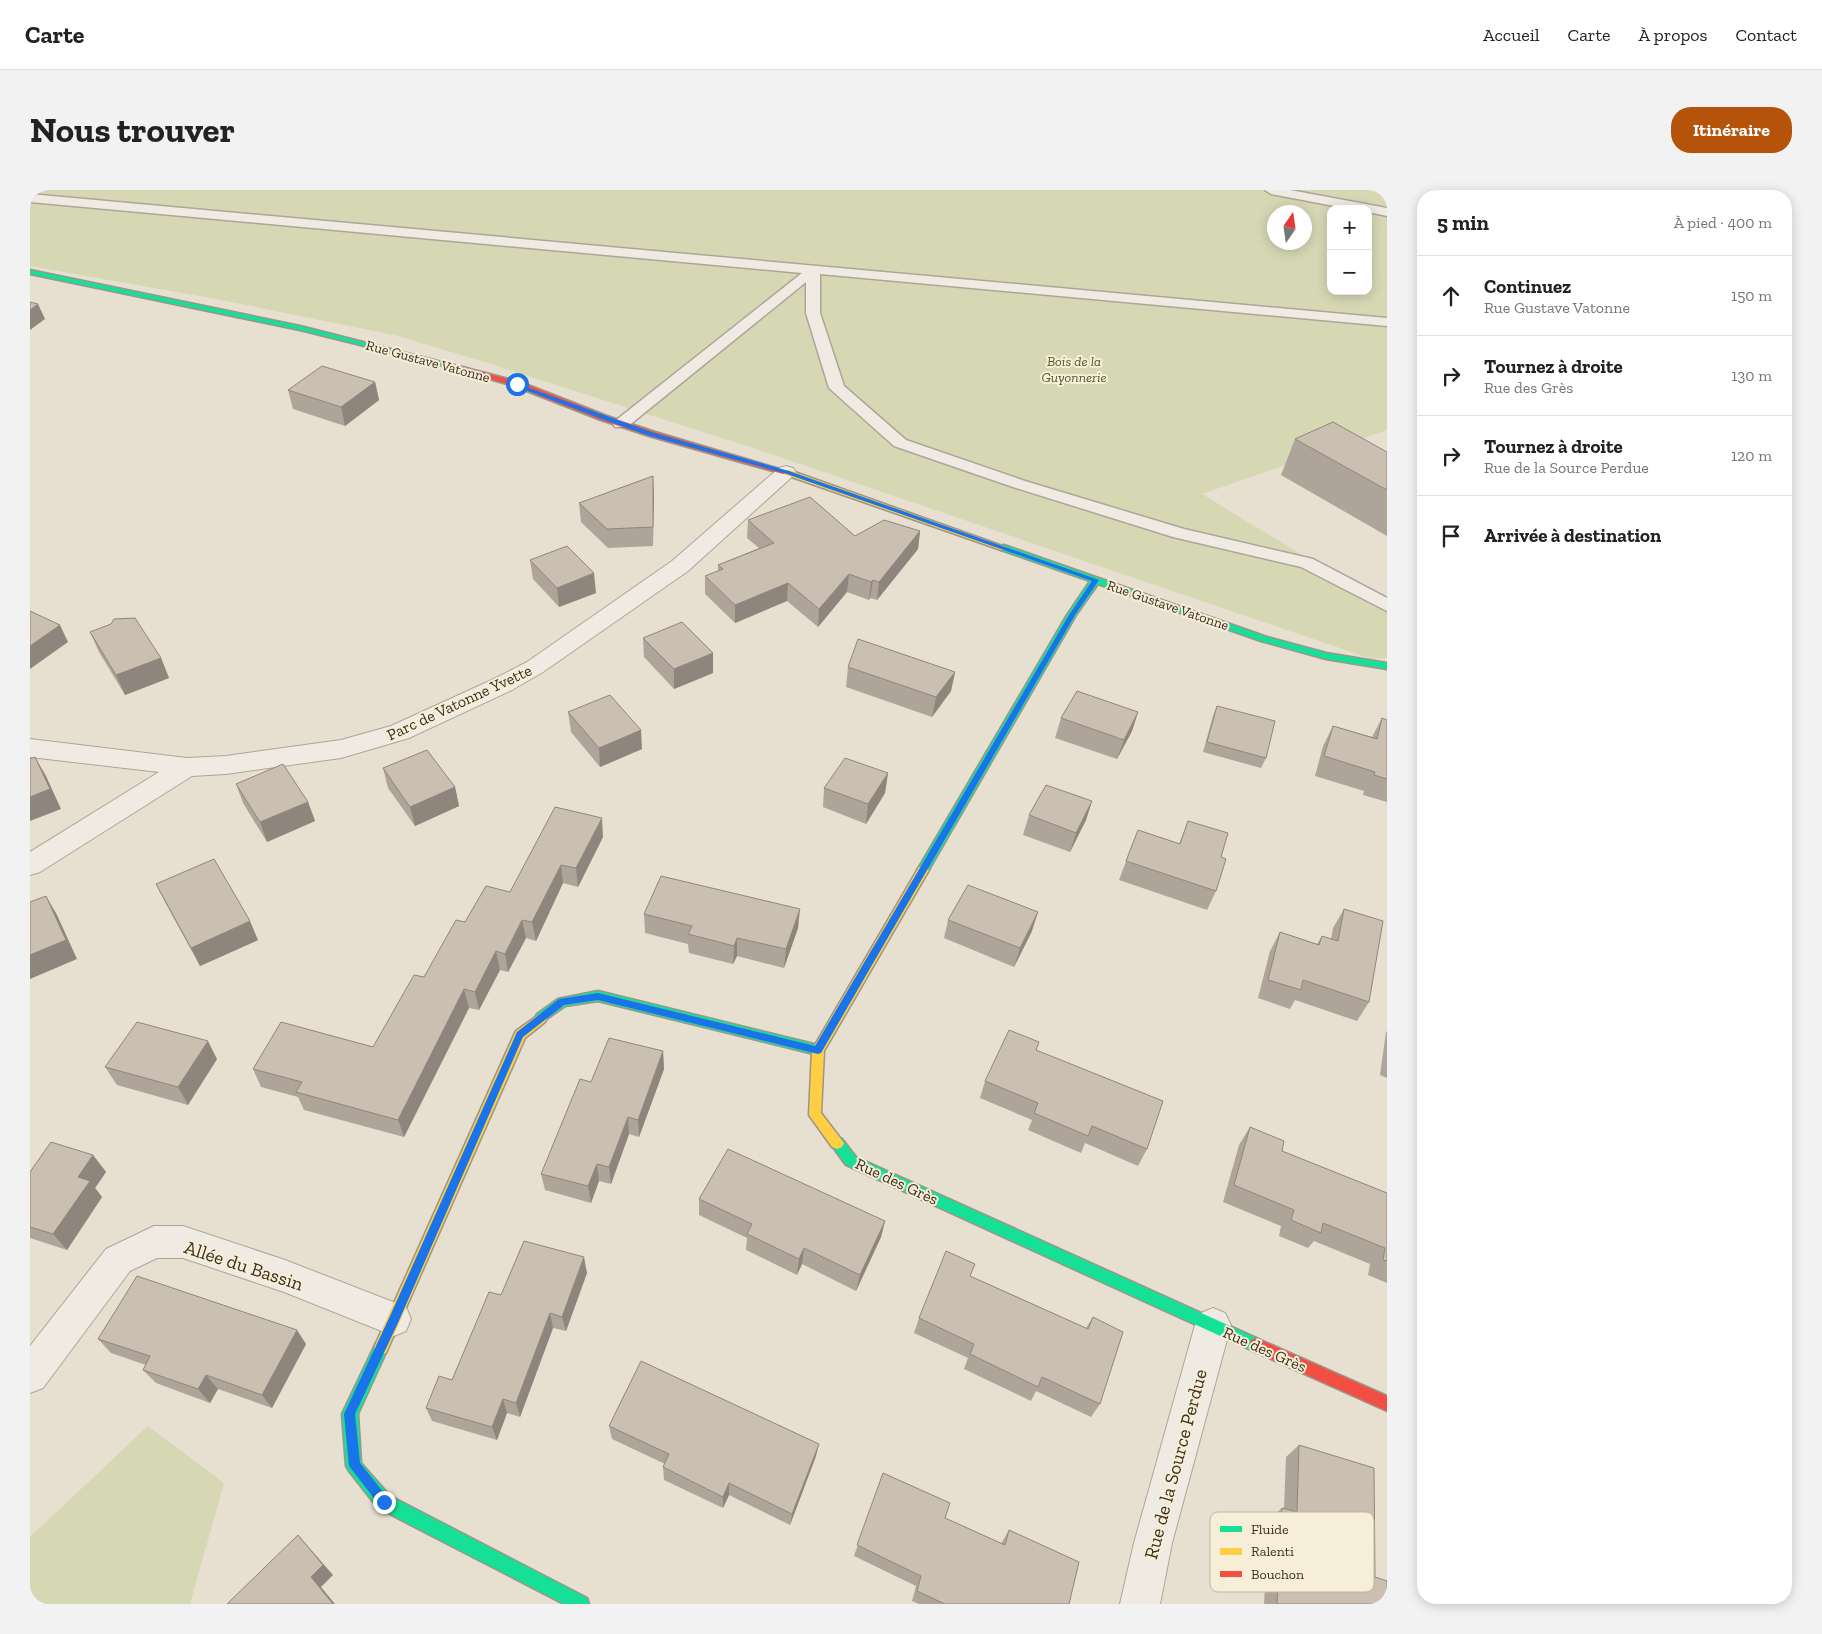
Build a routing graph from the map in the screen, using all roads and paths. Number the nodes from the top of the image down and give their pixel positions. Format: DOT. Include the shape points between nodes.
graph roads {
  1 [pos="1271,190"];
  2 [pos="30,198"];
  3 [pos="1387,212"];
  4 [pos="813,270"];
  5 [pos="30,272"];
  6 [pos="1387,322"];
  7 [pos="622,424"];
  8 [pos="786,472"];
  9 [pos="1096,580"];
  10 [pos="1387,605"];
  11 [pos="1387,666"];
  12 [pos="30,748"];
  13 [pos="187,767"];
  14 [pos="30,865"];
  15 [pos="818,1050"];
  16 [pos="394,1319"];
  17 [pos="1212,1325"];
  18 [pos="30,1375"];
  19 [pos="1387,1404"];
  20 [pos="580,1604"];
  21 [pos="1140,1604"];
  1 -- 3 [label="lane"];
  2 -- 4 [label="lane"];
  4 -- 6 [label="lane"];
  4 -- 7 [label="lane"];
  4 -- 10 [label="lane" via="813,313 837,388 900,443 1179,533 1306,563"];
  5 -- 7 [label="street, Rue Gustave Vatonne" via="300,328 437,361 517,384"];
  7 -- 8 [label="street, Rue Gustave Vatonne"];
  8 -- 9 [label="street, Rue Gustave Vatonne"];
  8 -- 13 [label="street, Parc de Vatonne Yvette" via="680,566 590,631 504,684 400,732 370,742 255,761"];
  9 -- 11 [label="street, Rue Gustave Vatonne" via="1264,639 1326,656"];
  9 -- 15 [label="street, Rue des Grès" via="1072,615"];
  12 -- 13 [label="street, Parc de Vatonne Yvette"];
  13 -- 14 [label="street, Parc de Vatonne Yvette"];
  15 -- 16 [label="street" via="598,996 562,1002 520,1035"];
  15 -- 17 [label="street, Rue des Grès" via="815,1115 851,1161"];
  16 -- 18 [label="street, Allée du Bassin" via="285,1276 183,1242 154,1242 118,1260"];
  16 -- 20 [label="street" via="350,1414 354,1466 384,1502"];
  17 -- 19 [label="street, Rue des Grès"];
  17 -- 21 [label="street, Rue de la Source Perdue" via="1153,1543"];
}
